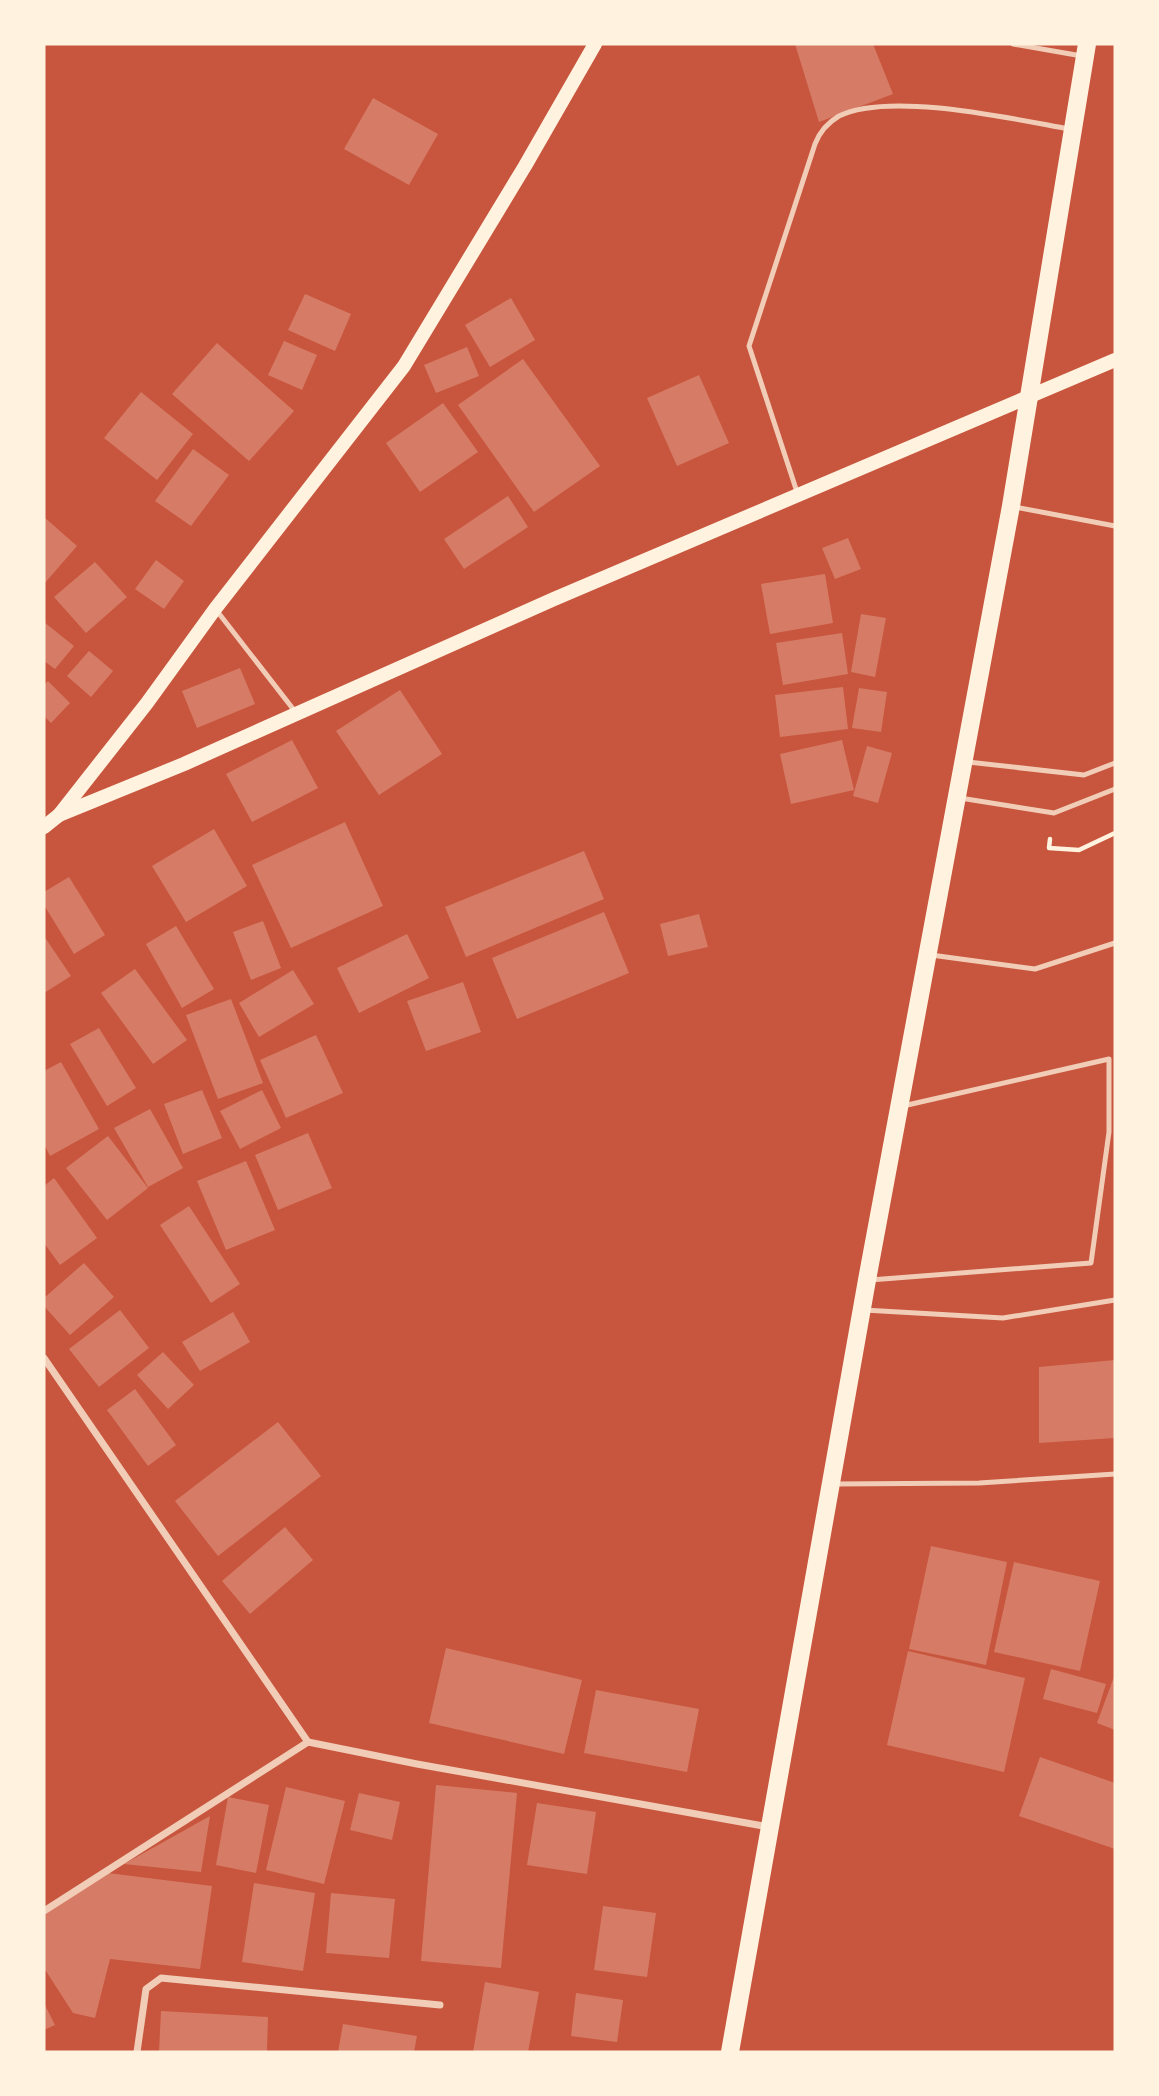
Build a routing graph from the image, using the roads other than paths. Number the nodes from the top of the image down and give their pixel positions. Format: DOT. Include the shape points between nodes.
graph roads {
  1 [pos="595,44"];
  2 [pos="1013,44"];
  3 [pos="1086,50"];
  4 [pos="1073,130"];
  5 [pos="1115,360"];
  6 [pos="1031,395"];
  7 [pos="798,495"];
  8 [pos="1011,506"];
  9 [pos="1115,526"];
  10 [pos="215,609"];
  11 [pos="298,715"];
  12 [pos="965,762"];
  13 [pos="1115,763"];
  14 [pos="1115,789"];
  15 [pos="958,797"];
  16 [pos="59,815"];
  17 [pos="44,827"];
  18 [pos="1115,943"];
  19 [pos="929,954"];
  20 [pos="900,1107"];
  21 [pos="867,1280"];
  22 [pos="1115,1300"];
  23 [pos="862,1310"];
  24 [pos="44,1358"];
  25 [pos="1115,1474"];
  26 [pos="832,1484"];
  27 [pos="308,1742"];
  28 [pos="770,1827"];
  29 [pos="44,1911"];
  30 [pos="440,2005"];
  31 [pos="136,2052"];
  32 [pos="730,2052"];
  1 -- 10 [label="main road" via="404,366"];
  2 -- 3 [label="lane"];
  3 -- 4 [label="main road"];
  4 -- 6 [label="main road"];
  4 -- 7 [label="lane" via="920,107 867,108 841,115 823,128 749,346"];
  5 -- 6 [label="main road"];
  6 -- 7 [label="main road"];
  6 -- 8 [label="main road"];
  7 -- 11 [label="main road"];
  8 -- 9 [label="lane"];
  8 -- 12 [label="main road"];
  10 -- 11 [label="lane"];
  10 -- 16 [label="main road"];
  11 -- 16 [label="main road"];
  12 -- 13 [label="lane" via="1084,775"];
  12 -- 15 [label="main road"];
  14 -- 15 [label="lane" via="1054,813"];
  15 -- 19 [label="main road"];
  16 -- 17 [label="main road"];
  18 -- 19 [label="lane" via="1035,969"];
  19 -- 20 [label="main road"];
  20 -- 21 [label="main road"];
  20 -- 21 [label="lane" via="1108,1059 1109,1132 1091,1263"];
  21 -- 23 [label="main road"];
  22 -- 23 [label="lane" via="1003,1318"];
  23 -- 26 [label="main road"];
  24 -- 27 [label="street"];
  25 -- 26 [label="lane" via="979,1483"];
  26 -- 28 [label="main road"];
  27 -- 28 [label="street"];
  27 -- 29 [label="street"];
  28 -- 32 [label="main road"];
  30 -- 31 [label="street" via="161,1978 146,1989"];
}
